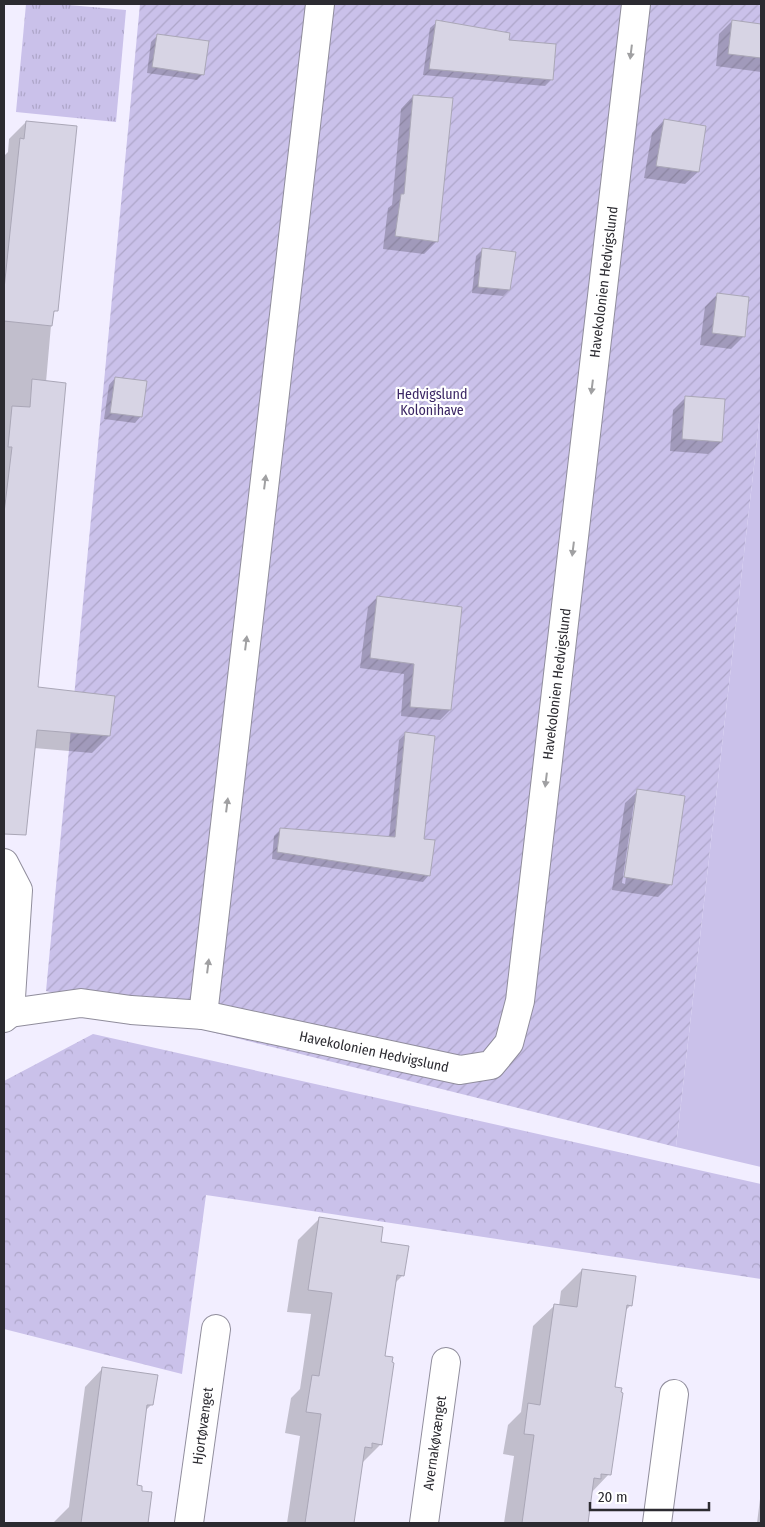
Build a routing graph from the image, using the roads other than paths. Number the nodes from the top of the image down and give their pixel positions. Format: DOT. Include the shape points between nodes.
graph roads {
  1 [pos="320,4"];
  2 [pos="636,4"];
  3 [pos="4,863"];
  4 [pos="203,1015"];
  5 [pos="7,1016"];
  6 [pos="216,1329"];
  7 [pos="446,1362"];
  8 [pos="674,1394"];
  9 [pos="189,1523"];
  10 [pos="424,1523"];
  11 [pos="658,1523"];
  4 -- 1 [label="street, one-way"];
  2 -- 4 [label="street, Havekolonien Hedvigslund, one-way" via="520,1001 509,1043 491,1065 460,1070"];
  3 -- 5 [label="street" via="18,890"];
  4 -- 5 [label="street, Havekolonien Hedvigslund" via="81,1003"];
  6 -- 9 [label="street, Hjortøvænget"];
  7 -- 10 [label="street, Avernakøvænget"];
  8 -- 11 [label="street"];
}
